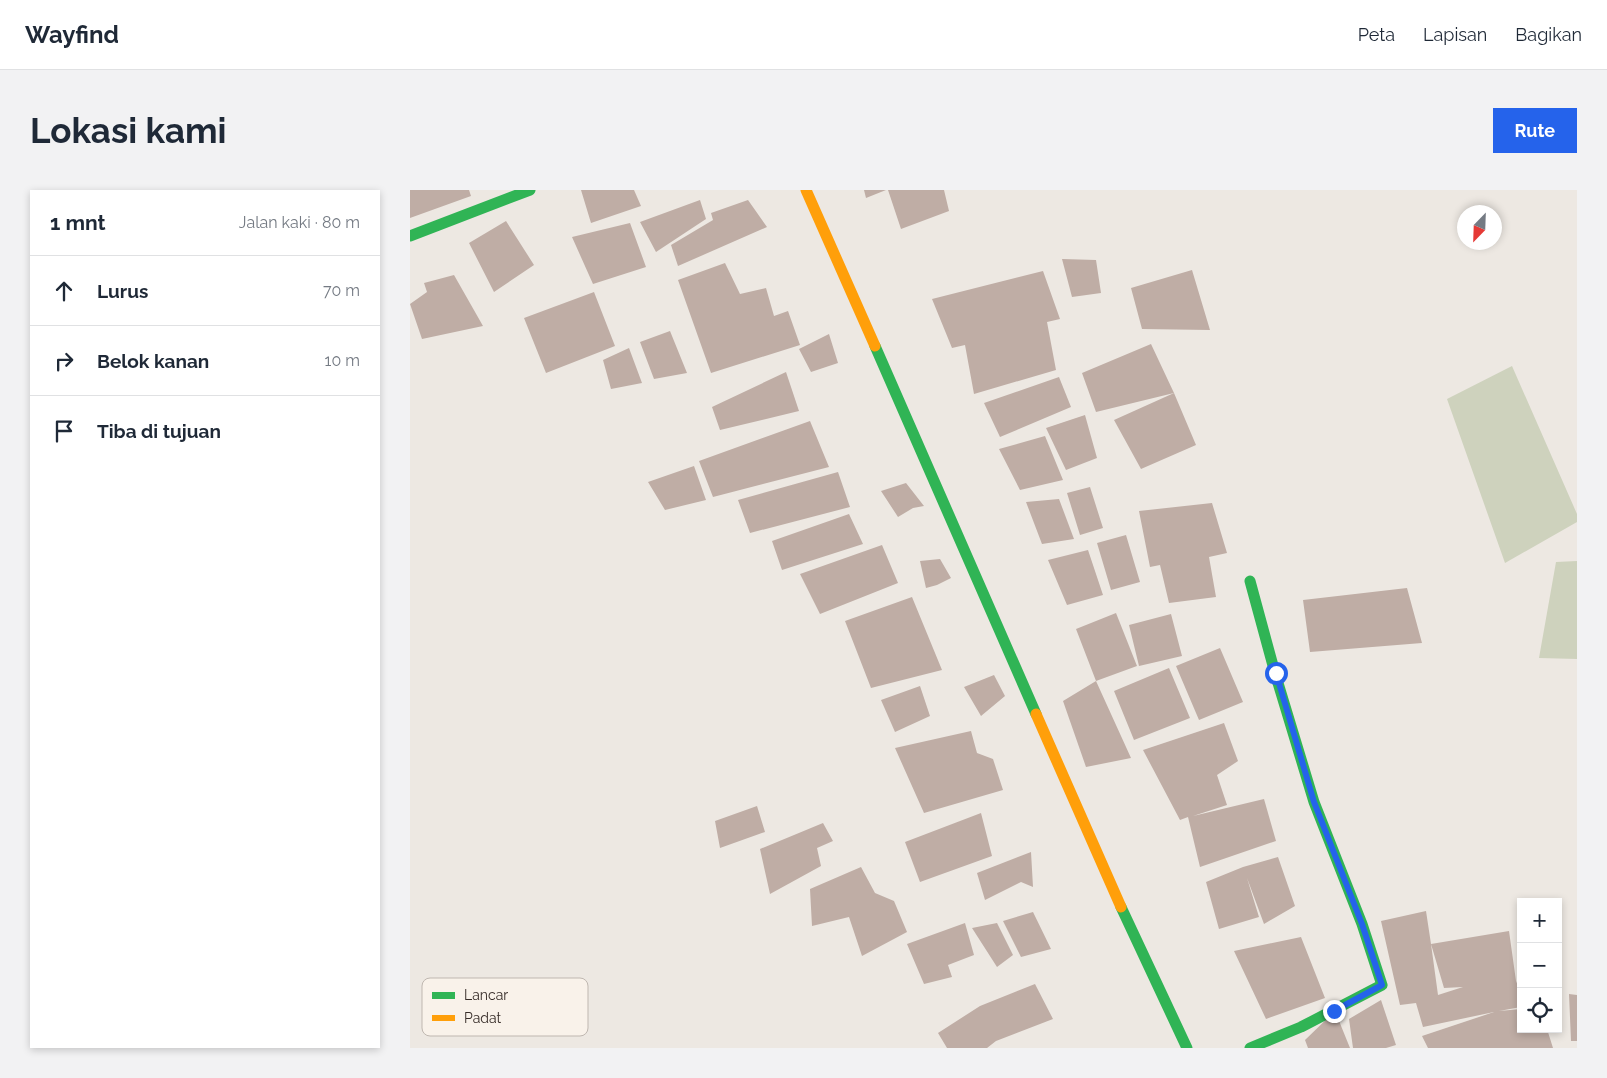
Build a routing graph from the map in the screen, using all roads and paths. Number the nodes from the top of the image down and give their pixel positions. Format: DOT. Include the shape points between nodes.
graph roads {
  1 [pos="530,190"];
  2 [pos="806,190"];
  3 [pos="410,236"];
  4 [pos="1250,581"];
  5 [pos="1187,1048"];
  6 [pos="1250,1048"];
  1 -- 3 [label="street"];
  2 -- 5 [label="street" via="1115,893"];
  4 -- 6 [label="street" via="1314,802 1382,985 1334,1011"];
}
